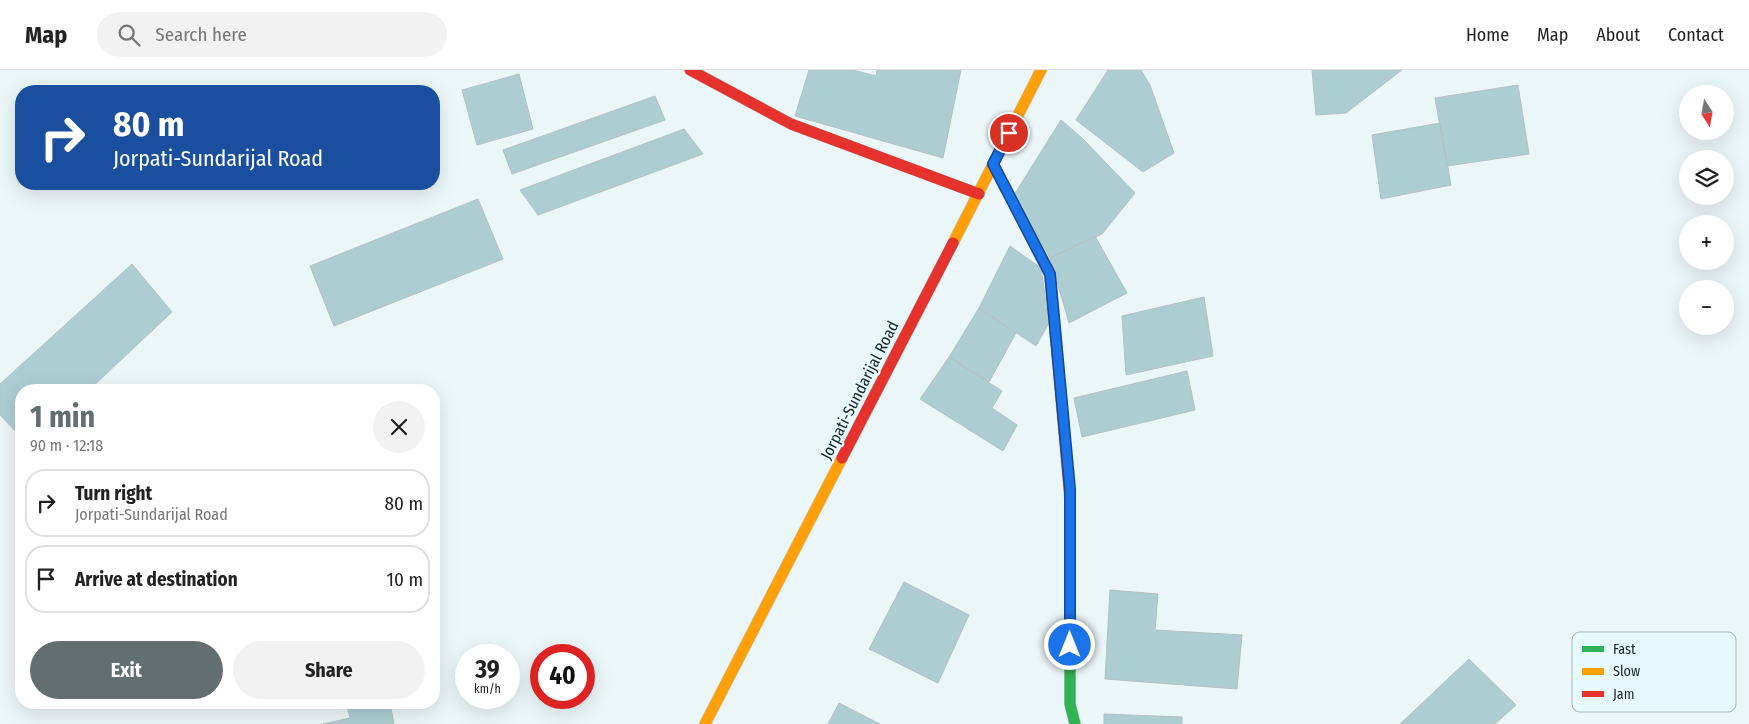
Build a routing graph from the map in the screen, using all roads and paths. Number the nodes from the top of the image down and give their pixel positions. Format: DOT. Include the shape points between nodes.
graph roads {
  1 [pos="690,70"];
  2 [pos="1041,70"];
  3 [pos="993,164"];
  4 [pos="979,194"];
  5 [pos="704,724"];
  6 [pos="1075,724"];
  1 -- 4 [label="street" via="791,124"];
  2 -- 3 [label="street, Jorpati-Sundarijal Road"];
  3 -- 4 [label="street, Jorpati-Sundarijal Road"];
  3 -- 6 [label="street" via="1050,274 1070,489 1070,704"];
  4 -- 5 [label="street, Jorpati-Sundarijal Road"];
}
